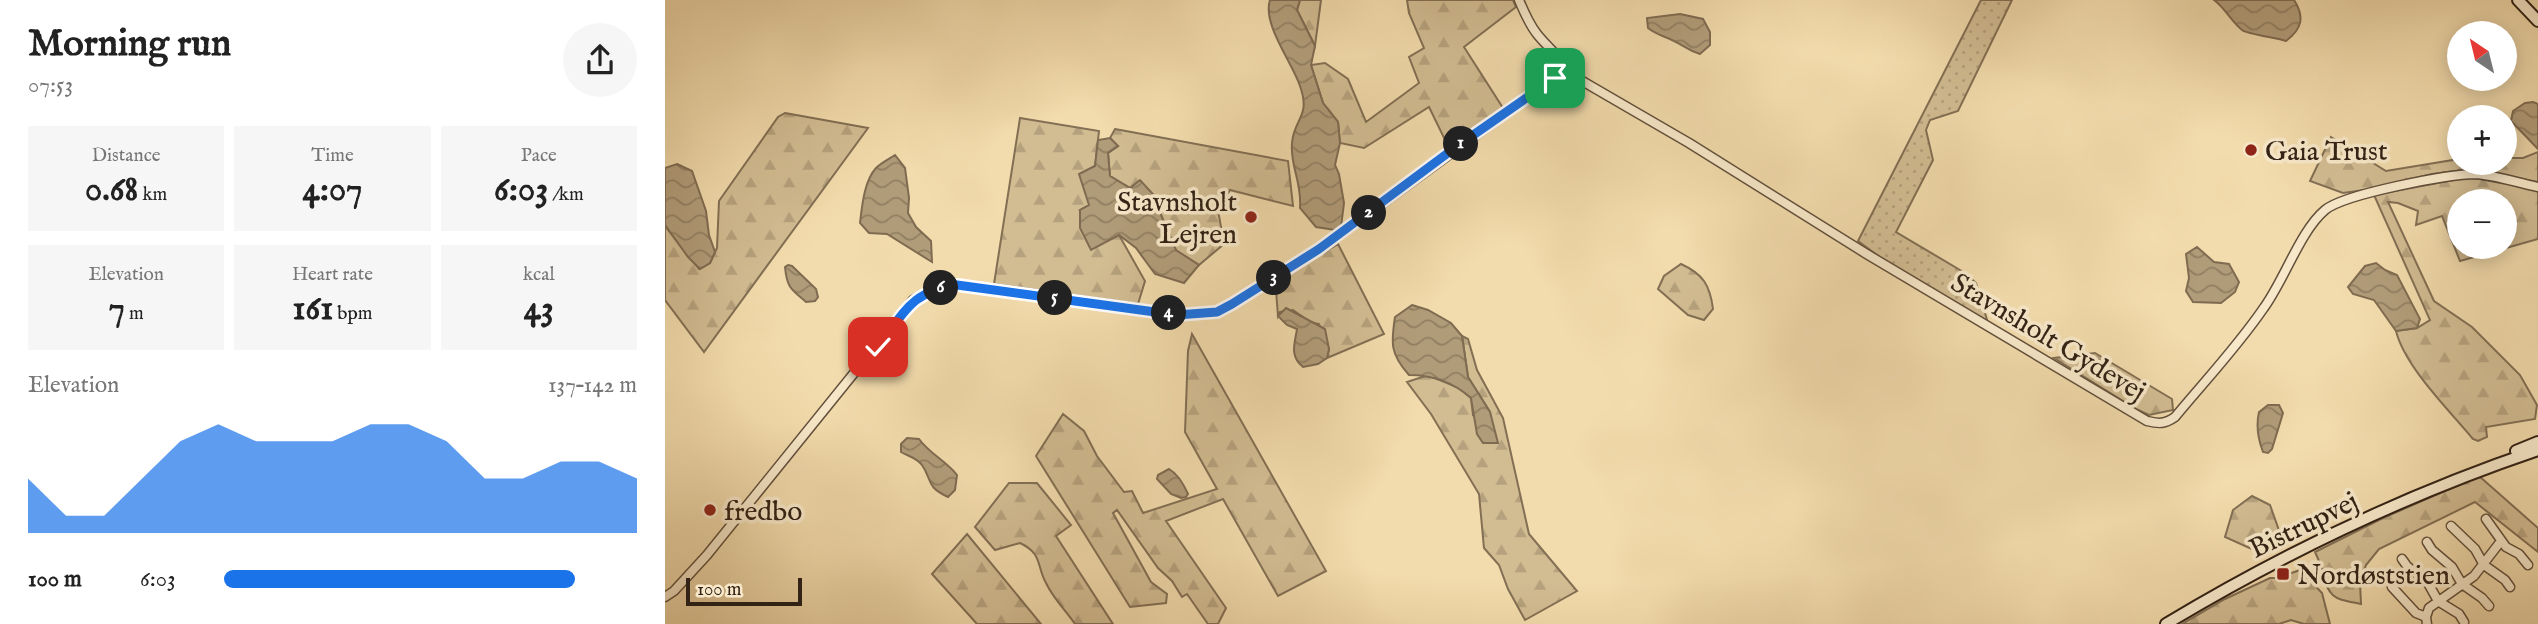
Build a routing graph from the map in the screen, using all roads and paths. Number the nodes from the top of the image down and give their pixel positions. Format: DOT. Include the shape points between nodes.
graph roads {
  1 [pos="1518,0"];
  2 [pos="2518,0"];
  3 [pos="2538,21"];
  4 [pos="1566,74"];
  5 [pos="2538,187"];
  6 [pos="2538,442"];
  7 [pos="2538,450"];
  8 [pos="2466,475"];
  9 [pos="2486,519"];
  10 [pos="2451,526"];
  11 [pos="2501,541"];
  12 [pos="2427,542"];
  13 [pos="2402,559"];
  14 [pos="2484,565"];
  15 [pos="2528,565"];
  16 [pos="2462,584"];
  17 [pos="2392,587"];
  18 [pos="2510,587"];
  19 [pos="665,597"];
  20 [pos="2438,601"];
  21 [pos="2489,606"];
  22 [pos="2426,620"];
  23 [pos="2464,622"];
  24 [pos="2166,624"];
  1 -- 4 [label="street" via="1538,35 1563,62"];
  2 -- 3 [label="main road"];
  4 -- 5 [label="street, Stavnsholt Gydevej" via="2158,424 2175,417 2263,310 2310,227 2326,209 2349,198 2454,176 2477,174"];
  4 -- 19 [label="street" via="1510,109 1319,249 1217,312 1177,315 957,285 933,289 913,300 707,555"];
  6 -- 8 [label="main road, Bistrupvej"];
  7 -- 8 [label="main road, Bistrupvej"];
  8 -- 24 [label="main road, Bistrupvej" via="2287,556"];
  9 -- 11 [label="street"];
  10 -- 14 [label="street"];
  11 -- 14 [label="street"];
  11 -- 15 [label="street"];
  12 -- 16 [label="street"];
  13 -- 20 [label="street" via="2428,583"];
  14 -- 16 [label="street"];
  14 -- 18 [label="street"];
  16 -- 20 [label="street"];
  16 -- 21 [label="street"];
  17 -- 22 [label="street"];
  20 -- 22 [label="street" via="2429,608"];
  20 -- 23 [label="street"];
}
